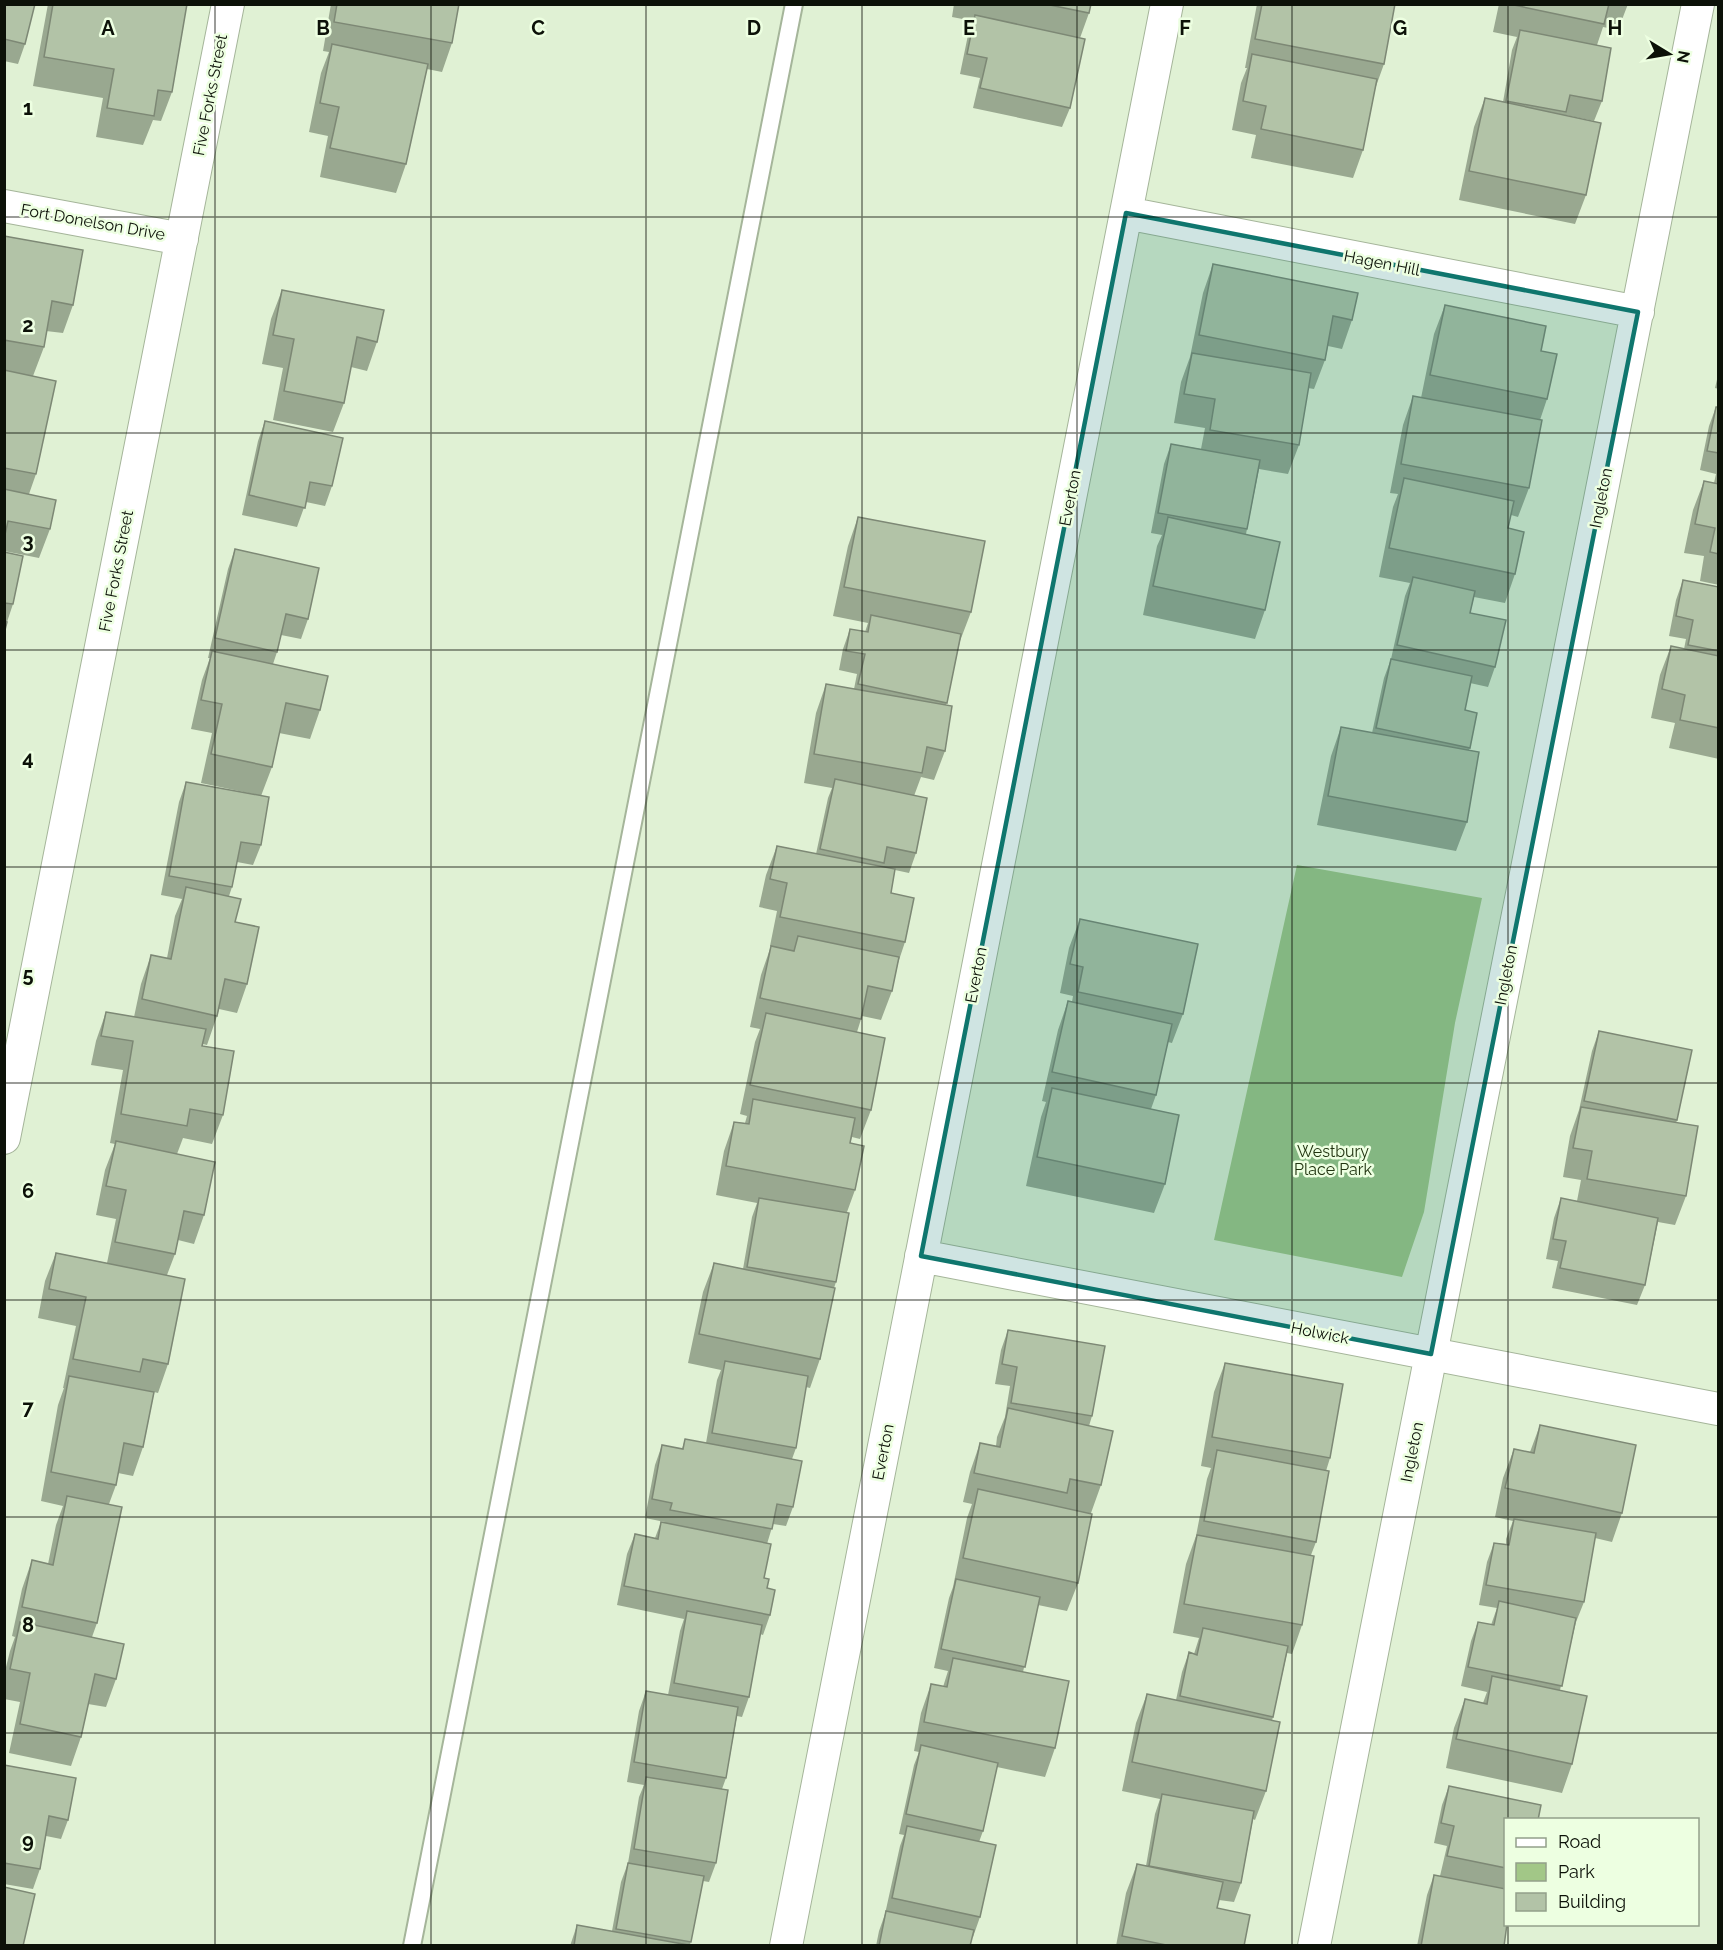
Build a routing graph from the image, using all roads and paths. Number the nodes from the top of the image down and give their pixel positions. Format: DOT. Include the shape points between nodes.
graph roads {
  1 [pos="228,4"];
  2 [pos="794,4"];
  3 [pos="1167,4"];
  4 [pos="1698,4"];
  5 [pos="4,206"];
  6 [pos="1126,213"];
  7 [pos="182,239"];
  8 [pos="1638,312"];
  9 [pos="4,1138"];
  10 [pos="921,1257"];
  11 [pos="1431,1354"];
  12 [pos="1719,1409"];
  13 [pos="412,1946"];
  14 [pos="786,1946"];
  15 [pos="1314,1946"];
  1 -- 7 [label="street, Five Forks Street"];
  2 -- 13 [label="lane"];
  3 -- 6 [label="street, Everton"];
  4 -- 8 [label="street, Ingleton"];
  5 -- 7 [label="street, Fort Donelson Drive"];
  6 -- 8 [label="street, Hagen Hill"];
  6 -- 10 [label="street, Everton"];
  7 -- 9 [label="street, Five Forks Street"];
  8 -- 11 [label="street, Ingleton"];
  10 -- 11 [label="street, Holwick"];
  10 -- 14 [label="street, Everton"];
  11 -- 12 [label="street, Holwick"];
  11 -- 15 [label="street, Ingleton"];
}
